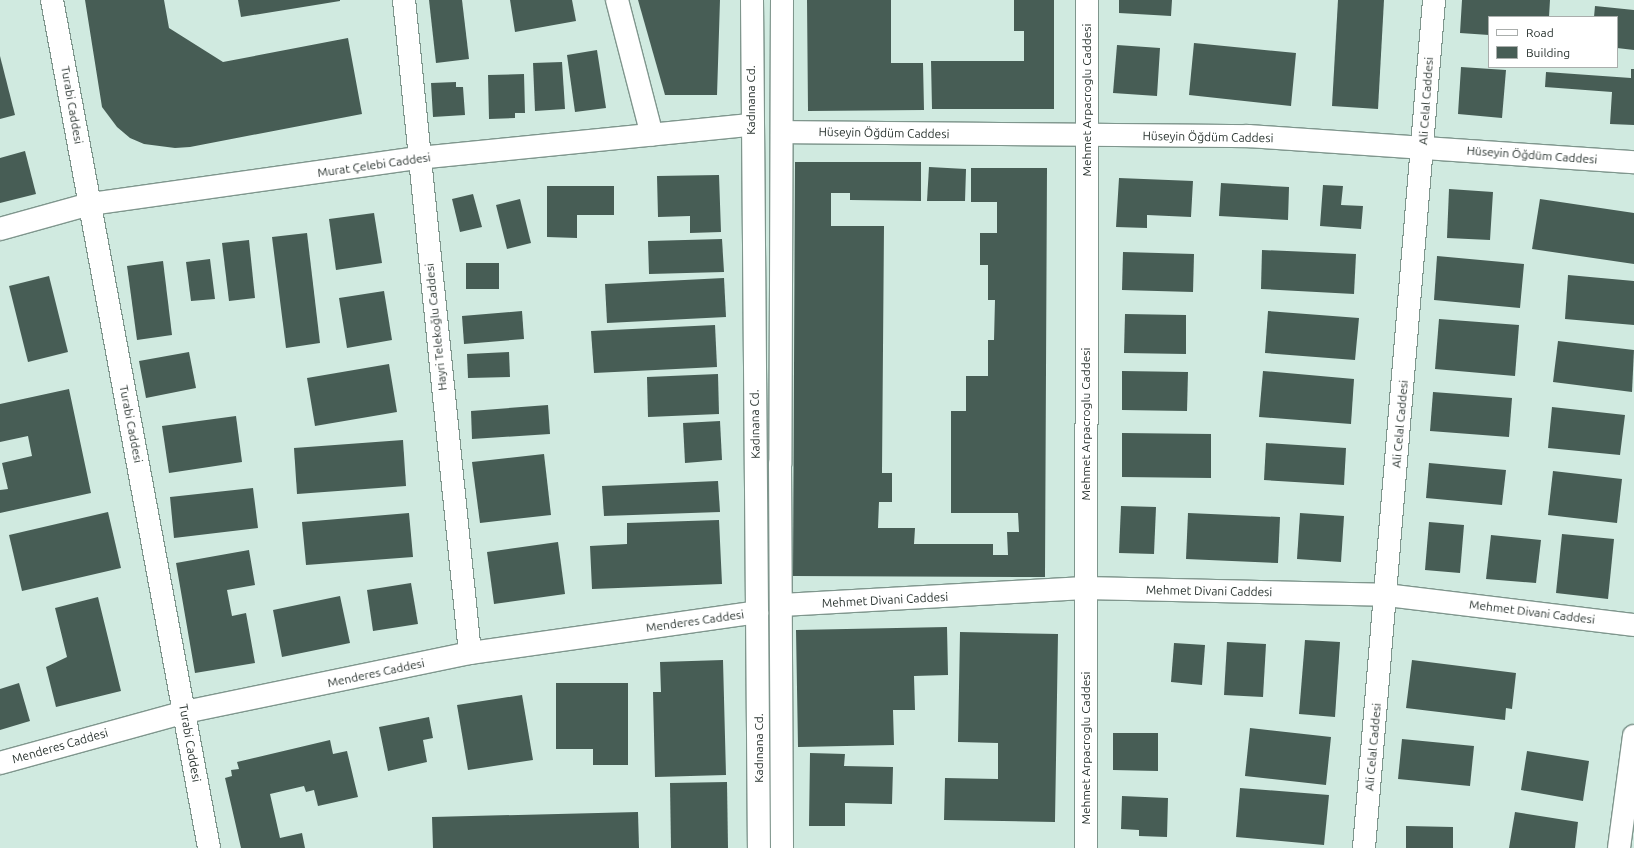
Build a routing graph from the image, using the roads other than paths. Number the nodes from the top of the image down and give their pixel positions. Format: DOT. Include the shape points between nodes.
graph roads {
  1 [pos="52,0"];
  2 [pos="404,0"];
  3 [pos="617,0"];
  4 [pos="752,0"];
  5 [pos="782,0"];
  6 [pos="1087,0"];
  7 [pos="1434,0"];
  8 [pos="751,125"];
  9 [pos="782,132"];
  10 [pos="652,135"];
  11 [pos="1086,136"];
  12 [pos="1423,147"];
  13 [pos="418,158"];
  14 [pos="1634,162"];
  15 [pos="90,204"];
  16 [pos="0,229"];
  17 [pos="1085,588"];
  18 [pos="1386,595"];
  19 [pos="782,605"];
  20 [pos="757,612"];
  21 [pos="1634,625"];
  22 [pos="470,653"];
  23 [pos="185,712"];
  24 [pos="1634,736"];
  25 [pos="0,763"];
  26 [pos="209,848"];
  27 [pos="759,848"];
  28 [pos="782,848"];
  29 [pos="1086,848"];
  30 [pos="1364,848"];
  31 [pos="1619,848"];
  1 -- 15 [label="street, Turabi Caddesi"];
  2 -- 13 [label="street, Hayri Telekoğlu Caddesi"];
  3 -- 10 [label="street"];
  4 -- 8 [label="street, Kadınana Cd."];
  5 -- 9 [label="street, Kadınana Cd."];
  6 -- 11 [label="street, Mehmet Arpacroglu Caddesi"];
  7 -- 12 [label="street, Ali Celal Caddesi"];
  8 -- 10 [label="street, Murat Çelebi Caddesi"];
  8 -- 20 [label="street, Kadınana Cd."];
  9 -- 11 [label="street, Hüseyin Öğdüm Caddesi"];
  9 -- 19 [label="street, Kadınana Cd."];
  10 -- 13 [label="street, Murat Çelebi Caddesi"];
  11 -- 12 [label="street, Hüseyin Öğdüm Caddesi" via="1248,136"];
  11 -- 17 [label="street, Mehmet Arpacroglu Caddesi"];
  12 -- 14 [label="street, Hüseyin Öğdüm Caddesi"];
  12 -- 18 [label="street, Ali Celal Caddesi"];
  13 -- 15 [label="street, Murat Çelebi Caddesi"];
  13 -- 22 [label="street, Hayri Telekoğlu Caddesi"];
  15 -- 16 [label="street, Murat Çelebi Caddesi"];
  15 -- 23 [label="street, Turabi Caddesi"];
  17 -- 18 [label="street, Mehmet Divani Caddesi"];
  17 -- 19 [label="street, Mehmet Divani Caddesi"];
  17 -- 29 [label="street, Mehmet Arpacroglu Caddesi"];
  18 -- 21 [label="street, Mehmet Divani Caddesi"];
  18 -- 30 [label="street, Ali Celal Caddesi"];
  19 -- 28 [label="street, Kadınana Cd."];
  20 -- 22 [label="street, Menderes Caddesi"];
  20 -- 27 [label="street, Kadınana Cd."];
  22 -- 23 [label="street, Menderes Caddesi"];
  23 -- 25 [label="street, Menderes Caddesi"];
  23 -- 26 [label="street, Turabi Caddesi"];
  24 -- 31 [label="street"];
}
